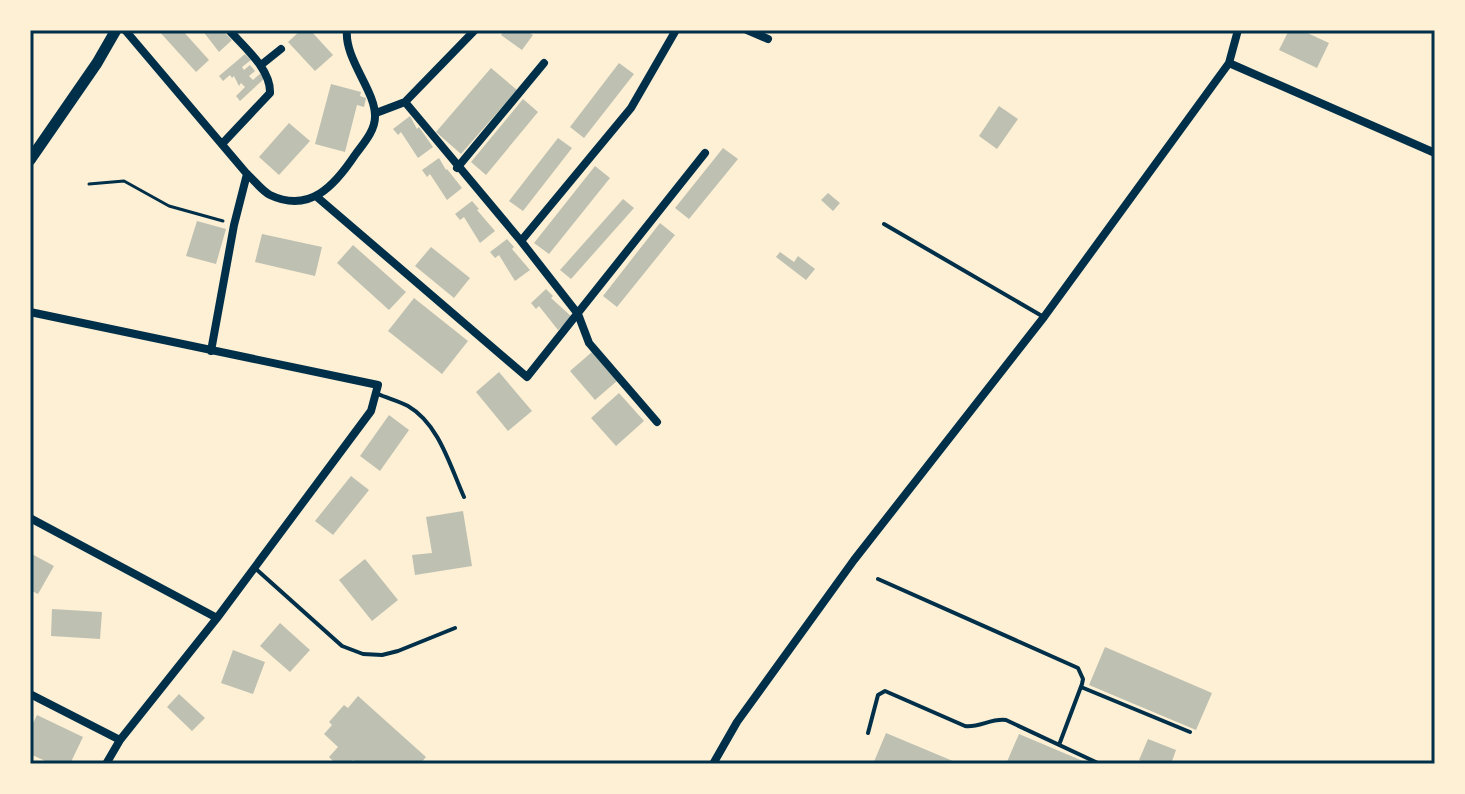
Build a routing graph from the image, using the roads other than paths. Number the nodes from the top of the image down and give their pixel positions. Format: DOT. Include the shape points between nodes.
graph roads {
  1 [pos="116,30"];
  2 [pos="229,30"];
  3 [pos="347,30"];
  4 [pos="475,30"];
  5 [pos="747,30"];
  6 [pos="1238,30"];
  7 [pos="128,31"];
  8 [pos="675,31"];
  9 [pos="768,39"];
  10 [pos="281,49"];
  11 [pos="544,63"];
  12 [pos="1229,63"];
  13 [pos="261,65"];
  14 [pos="405,102"];
  15 [pos="376,113"];
  16 [pos="222,144"];
  17 [pos="705,153"];
  18 [pos="1435,153"];
  19 [pos="30,160"];
  20 [pos="457,168"];
  21 [pos="247,174"];
  22 [pos="317,197"];
  23 [pos="884,224"];
  24 [pos="521,241"];
  25 [pos="30,312"];
  26 [pos="578,314"];
  27 [pos="1044,317"];
  28 [pos="211,351"];
  29 [pos="375,394"];
  30 [pos="657,422"];
  31 [pos="464,497"];
  32 [pos="30,518"];
  33 [pos="254,567"];
  34 [pos="878,579"];
  35 [pos="217,618"];
  36 [pos="455,628"];
  37 [pos="1081,687"];
  38 [pos="30,694"];
  39 [pos="1190,732"];
  40 [pos="868,733"];
  41 [pos="120,740"];
  42 [pos="1059,745"];
  43 [pos="106,764"];
  44 [pos="713,764"];
  45 [pos="1100,764"];
  1 -- 19 [label="street"];
  2 -- 13 [label="street"];
  3 -- 15 [label="street" via="347,44"];
  4 -- 14 [label="street"];
  5 -- 9 [label="street"];
  6 -- 12 [label="street"];
  7 -- 16 [label="street"];
  8 -- 24 [label="street" via="631,108"];
  10 -- 13 [label="street"];
  11 -- 20 [label="street"];
  12 -- 18 [label="street"];
  12 -- 27 [label="street"];
  13 -- 16 [label="street" via="270,93"];
  14 -- 15 [label="street"];
  14 -- 20 [label="street"];
  15 -- 22 [label="street" via="374,128 343,174"];
  16 -- 21 [label="street"];
  17 -- 26 [label="street"];
  20 -- 24 [label="street"];
  21 -- 22 [label="street" via="268,194"];
  21 -- 28 [label="street"];
  22 -- 26 [label="street" via="527,377"];
  23 -- 27 [label="lane"];
  24 -- 26 [label="street"];
  25 -- 28 [label="street"];
  26 -- 30 [label="street" via="589,343"];
  27 -- 44 [label="street" via="854,560 737,722"];
  28 -- 29 [label="street" via="378,385"];
  29 -- 31 [label="lane" via="408,406 423,418"];
  29 -- 33 [label="street" via="371,411"];
  32 -- 35 [label="street"];
  33 -- 35 [label="street"];
  33 -- 36 [label="lane" via="342,646 363,654 398,651"];
  34 -- 37 [label="lane" via="1078,668"];
  35 -- 41 [label="street"];
  37 -- 39 [label="lane"];
  37 -- 42 [label="lane"];
  38 -- 41 [label="street"];
  40 -- 42 [label="lane" via="878,695 885,691 965,726 1006,720"];
  41 -- 43 [label="street"];
  42 -- 45 [label="lane"];
}
